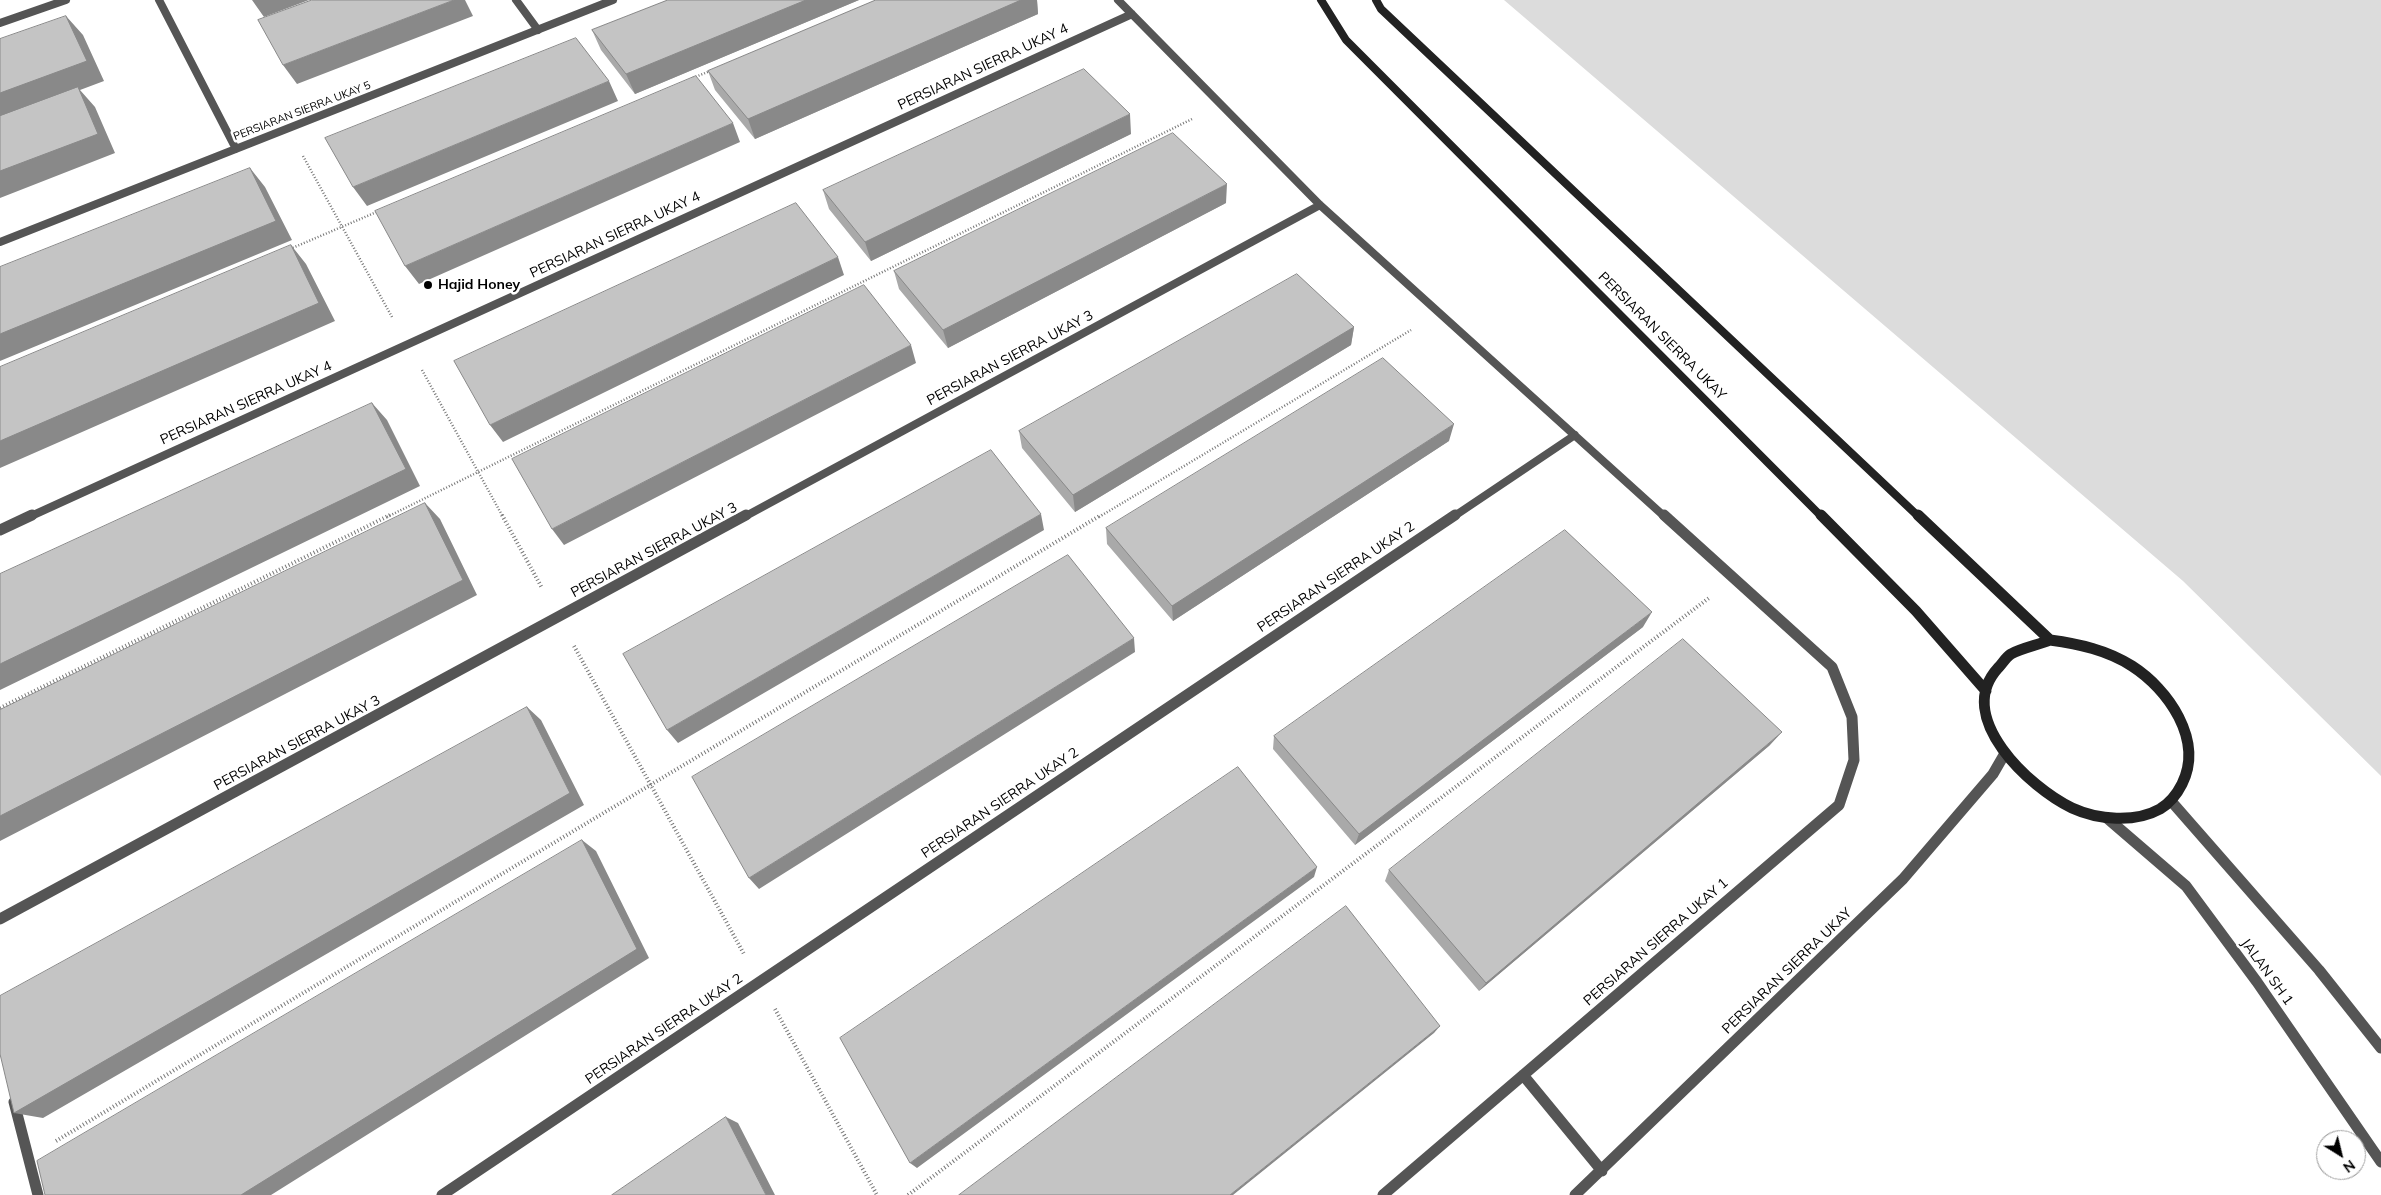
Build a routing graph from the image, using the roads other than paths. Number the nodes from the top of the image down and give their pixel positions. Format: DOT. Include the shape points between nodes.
graph roads {
  1 [pos="66,0"];
  2 [pos="159,0"];
  3 [pos="516,0"];
  4 [pos="613,0"];
  5 [pos="1118,0"];
  6 [pos="1321,0"];
  7 [pos="1376,0"];
  8 [pos="1132,14"];
  9 [pos="0,23"];
  10 [pos="538,30"];
  11 [pos="236,149"];
  12 [pos="1320,205"];
  13 [pos="0,242"];
  14 [pos="1575,435"];
  15 [pos="0,530"];
  16 [pos="2050,640"];
  17 [pos="1986,691"];
  18 [pos="2004,755"];
  19 [pos="2171,802"];
  20 [pos="2107,818"];
  21 [pos="0,919"];
  22 [pos="2381,1048"];
  23 [pos="1523,1075"];
  24 [pos="12,1092"];
  25 [pos="2381,1162"];
  26 [pos="1602,1171"];
  27 [pos="38,1195"];
  28 [pos="442,1195"];
  29 [pos="1383,1195"];
  30 [pos="1575,1195"];
  1 -- 9 [label="street"];
  2 -- 11 [label="street"];
  3 -- 10 [label="street"];
  4 -- 10 [label="street, PERSIARAN SIERRA UKAY 5"];
  5 -- 8 [label="street"];
  6 -- 17 [label="street, PERSIARAN SIERRA UKAY" via="1346,40 1916,610"];
  7 -- 16 [label="street"];
  8 -- 12 [label="street"];
  8 -- 15 [label="street, PERSIARAN SIERRA UKAY 4"];
  10 -- 11 [label="street, PERSIARAN SIERRA UKAY 5"];
  11 -- 13 [label="street, PERSIARAN SIERRA UKAY 5"];
  12 -- 14 [label="street"];
  12 -- 21 [label="street, PERSIARAN SIERRA UKAY 3"];
  14 -- 23 [label="street, PERSIARAN SIERRA UKAY 1" via="1832,667 1852,717 1854,760 1839,805"];
  14 -- 28 [label="street, PERSIARAN SIERRA UKAY 2"];
  16 -- 17 [label="street" via="2026,645 2007,656 1993,671"];
  16 -- 19 [label="street" via="2081,644 2113,655 2142,673 2167,698 2183,726 2190,754 2186,780"];
  17 -- 18 [label="street" via="1986,711 1992,733"];
  18 -- 20 [label="street" via="2024,778 2049,796 2077,810"];
  18 -- 26 [label="street, PERSIARAN SIERRA UKAY" via="1993,774 1903,879"];
  19 -- 20 [label="street" via="2154,812 2131,818"];
  19 -- 22 [label="street" via="2319,970"];
  20 -- 25 [label="street, JALAN SH 1" via="2186,886 2257,982"];
  23 -- 26 [label="street"];
  23 -- 29 [label="street, PERSIARAN SIERRA UKAY 1"];
  24 -- 27 [label="street"];
  26 -- 30 [label="street, PERSIARAN SIERRA UKAY"];
}
